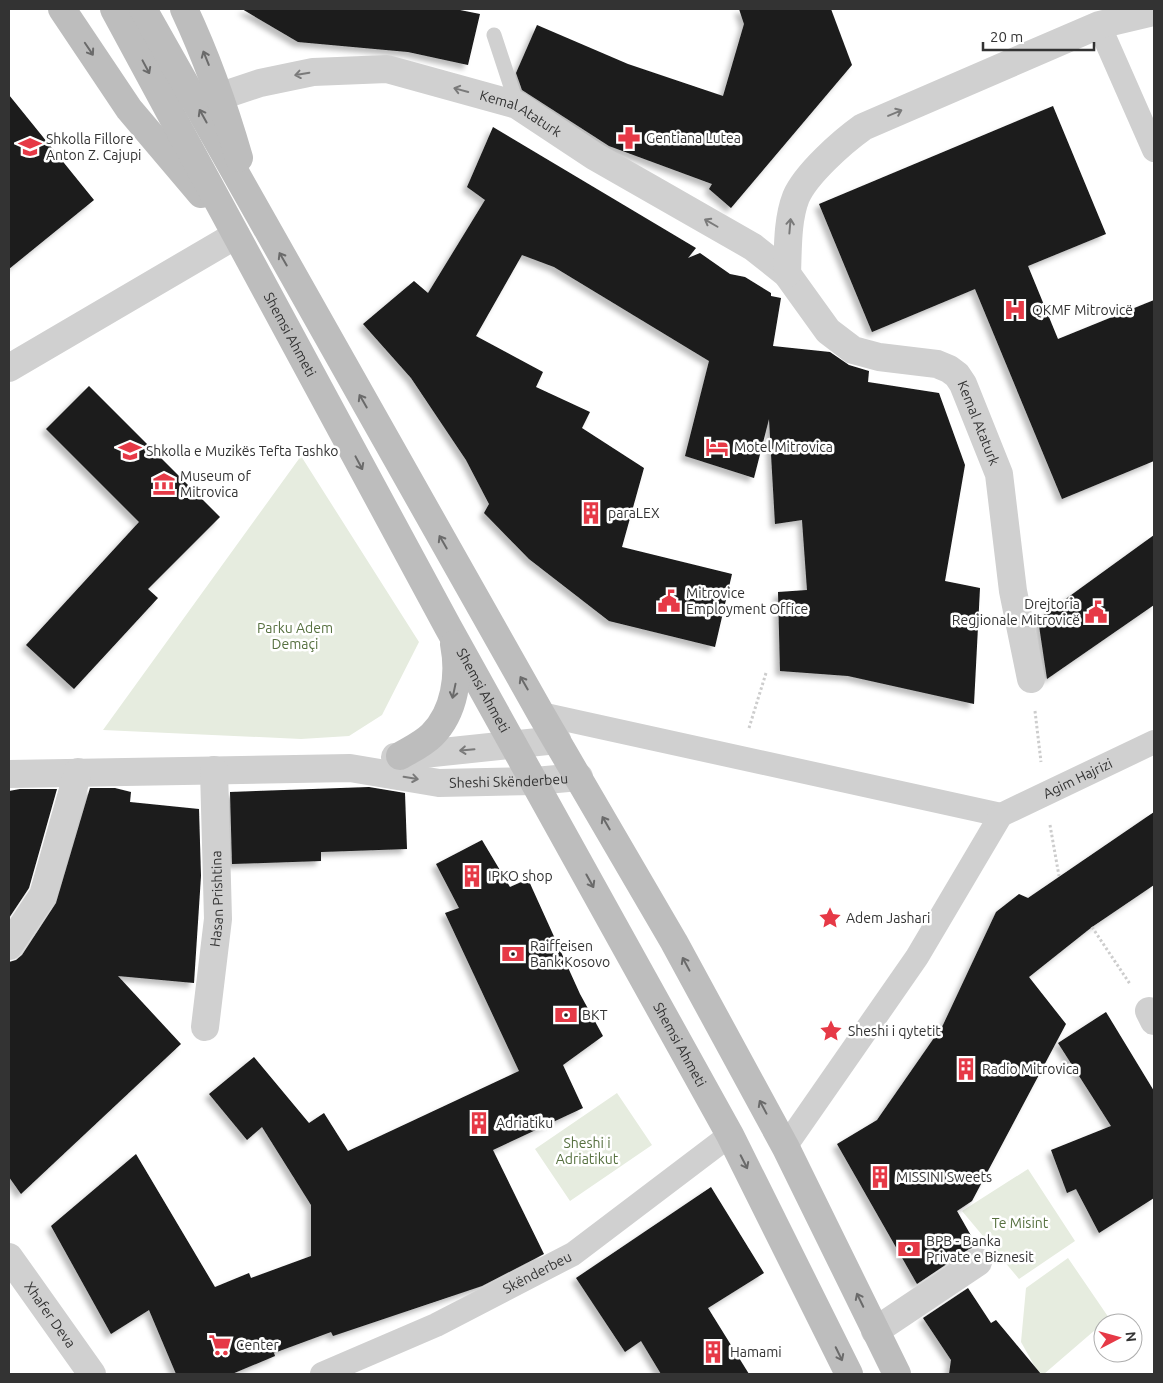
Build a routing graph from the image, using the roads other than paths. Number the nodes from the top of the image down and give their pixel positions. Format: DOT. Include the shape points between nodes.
graph roads {
  1 [pos="62,9"];
  2 [pos="114,9"];
  3 [pos="143,9"];
  4 [pos="184,9"];
  5 [pos="1154,12"];
  6 [pos="1096,17"];
  7 [pos="494,35"];
  8 [pos="221,96"];
  9 [pos="517,105"];
  10 [pos="1154,150"];
  11 [pos="252,205"];
  12 [pos="236,235"];
  13 [pos="787,274"];
  14 [pos="9,368"];
  15 [pos="448,626"];
  16 [pos="1031,679"];
  17 [pos="541,714"];
  18 [pos="557,740"];
  19 [pos="1154,742"];
  20 [pos="516,746"];
  21 [pos="400,756"];
  22 [pos="350,768"];
  23 [pos="214,770"];
  24 [pos="78,772"];
  25 [pos="9,774"];
  26 [pos="579,777"];
  27 [pos="535,781"];
  28 [pos="1001,815"];
  29 [pos="9,946"];
  30 [pos="205,1027"];
  31 [pos="730,1135"];
  32 [pos="785,1147"];
  33 [pos="9,1256"];
  34 [pos="978,1262"];
  35 [pos="875,1331"];
  36 [pos="92,1374"];
  37 [pos="322,1374"];
  38 [pos="849,1374"];
  39 [pos="897,1374"];
  1 -- 12 [label="main road, one-way" via="129,109"];
  2 -- 12 [label="main road, Shemsi Ahmeti, one-way"];
  11 -- 3 [label="main road, one-way"];
  8 -- 4 [label="main road, one-way"];
  5 -- 6 [label="street"];
  6 -- 10 [label="street"];
  13 -- 6 [label="street, one-way" via="791,216 797,196 837,146 862,127"];
  7 -- 9 [label="lane"];
  9 -- 8 [label="street, Kemal Ataturk, one-way" via="387,69 313,72 260,83"];
  8 -- 11 [label="main road"];
  13 -- 9 [label="street, Kemal Ataturk, one-way" via="753,247 594,156"];
  17 -- 11 [label="main road, one-way"];
  12 -- 14 [label="street"];
  12 -- 15 [label="main road, Shemsi Ahmeti, one-way"];
  13 -- 16 [label="street, Kemal Ataturk" via="828,331 853,350 879,357 937,364 949,368 963,384 999,474 1013,592"];
  15 -- 20 [label="main road, Shemsi Ahmeti"];
  15 -- 21 [label="main road, one-way" via="455,646 457,674 448,712 432,735"];
  17 -- 18 [label="main road"];
  17 -- 28 [label="street"];
  18 -- 20 [label="street"];
  18 -- 26 [label="main road"];
  19 -- 28 [label="street, Agim Hajrizi"];
  20 -- 21 [label="street, one-way"];
  20 -- 27 [label="main road, Shemsi Ahmeti"];
  21 -- 22 [label="street"];
  22 -- 23 [label="street"];
  22 -- 27 [label="street, Sheshi Skënderbeu, one-way" via="439,783"];
  23 -- 24 [label="street"];
  23 -- 30 [label="street, Hasan Prishtina" via="218,919"];
  24 -- 25 [label="street"];
  24 -- 29 [label="street" via="43,895"];
  26 -- 27 [label="street, Sheshi Skënderbeu"];
  32 -- 26 [label="main road, one-way" via="674,942"];
  27 -- 31 [label="main road, Shemsi Ahmeti, one-way"];
  28 -- 32 [label="street" via="917,957"];
  31 -- 37 [label="street, Skënderbeu" via="573,1254 436,1326"];
  31 -- 38 [label="main road, Shemsi Ahmeti, one-way"];
  35 -- 32 [label="main road, one-way"];
  33 -- 36 [label="street, Xhafer Deva"];
  34 -- 35 [label="street"];
  35 -- 39 [label="main road"];
}
